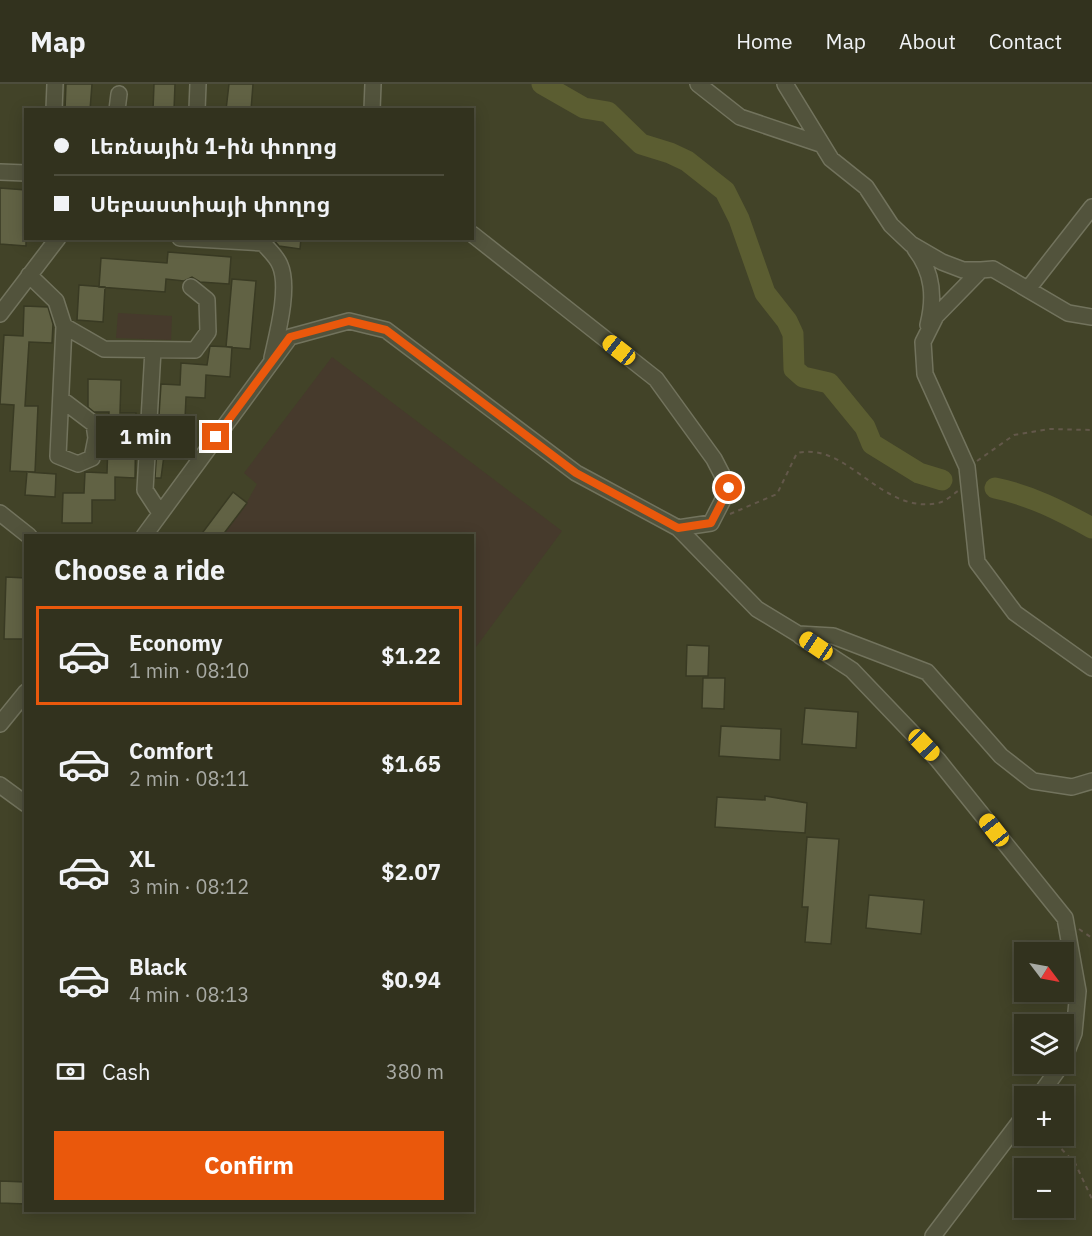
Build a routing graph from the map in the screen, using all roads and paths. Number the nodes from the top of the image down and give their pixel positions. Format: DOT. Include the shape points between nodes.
graph roads {
  1 [pos="55,84"];
  2 [pos="198,84"];
  3 [pos="373,84"];
  4 [pos="698,84"];
  5 [pos="785,84"];
  6 [pos="54,108"];
  7 [pos="197,108"];
  8 [pos="372,108"];
  9 [pos="820,144"];
  10 [pos="0,172"];
  11 [pos="24,173"];
  12 [pos="1092,207"];
  13 [pos="474,236"];
  14 [pos="213,240"];
  15 [pos="911,244"];
  16 [pos="47,245"];
  17 [pos="981,270"];
  18 [pos="29,275"];
  19 [pos="191,287"];
  20 [pos="1028,289"];
  21 [pos="0,314"];
  22 [pos="1092,317"];
  23 [pos="64,326"];
  24 [pos="923,342"];
  25 [pos="153,350"];
  26 [pos="271,361"];
  27 [pos="61,399"];
  28 [pos="1092,430"];
  29 [pos="967,467"];
  30 [pos="970,488"];
  31 [pos="0,513"];
  32 [pos="160,513"];
  33 [pos="730,514"];
  34 [pos="678,528"];
  35 [pos="26,534"];
  36 [pos="145,534"];
  37 [pos="798,634"];
  38 [pos="1092,668"];
  39 [pos="24,694"];
  40 [pos="0,724"];
  41 [pos="1092,781"];
  42 [pos="0,785"];
  43 [pos="24,803"];
  44 [pos="1074,1033"];
  45 [pos="1014,1129"];
  46 [pos="1059,1146"];
  47 [pos="1092,1199"];
  48 [pos="933,1236"];
  1 -- 6 [label="street"];
  2 -- 7 [label="street"];
  3 -- 8 [label="street"];
  4 -- 9 [label="street" via="740,117"];
  5 -- 9 [label="street"];
  9 -- 15 [label="street" via="831,159 866,186 891,225"];
  10 -- 11 [label="street"];
  12 -- 20 [label="street"];
  13 -- 34 [label="street" via="656,379 714,459 729,488 711,523"];
  14 -- 26 [label="street" via="263,243 280,266 283,277 279,326"];
  15 -- 17 [label="street" via="963,270"];
  15 -- 24 [label="street" via="924,260 931,278 931,313"];
  16 -- 18 [label="street"];
  17 -- 20 [label="street" via="993,269"];
  17 -- 24 [label="street" via="936,316"];
  18 -- 21 [label="street"];
  18 -- 23 [label="street" via="56,301"];
  19 -- 25 [label="street" via="207,300 208,332 195,350"];
  20 -- 22 [label="street" via="1068,313"];
  23 -- 25 [label="street" via="104,349"];
  23 -- 27 [label="street"];
  24 -- 29 [label="street" via="925,374"];
  25 -- 32 [label="street" via="145,490"];
  26 -- 32 [label="street"];
  26 -- 34 [label="street" via="290,337 327,325 349,321 386,330 576,473"];
  28 -- 29 [label="path" via="1050,429 1014,435"];
  29 -- 30 [label="street"];
  30 -- 33 [label="path" via="957,491 940,503 923,504 890,497 854,470 812,450 797,453 777,494"];
  30 -- 38 [label="street" via="977,562 1015,613"];
  31 -- 35 [label="street"];
  32 -- 36 [label="street"];
  34 -- 37 [label="street" via="757,609"];
  37 -- 41 [label="street" via="833,636 927,672 1001,756 1033,780 1072,788"];
  37 -- 44 [label="street" via="852,670 938,760 1065,918 1078,991"];
  39 -- 40 [label="street"];
  42 -- 43 [label="street"];
  45 -- 48 [label="street"];
  46 -- 47 [label="path" via="1075,1162"];
}
